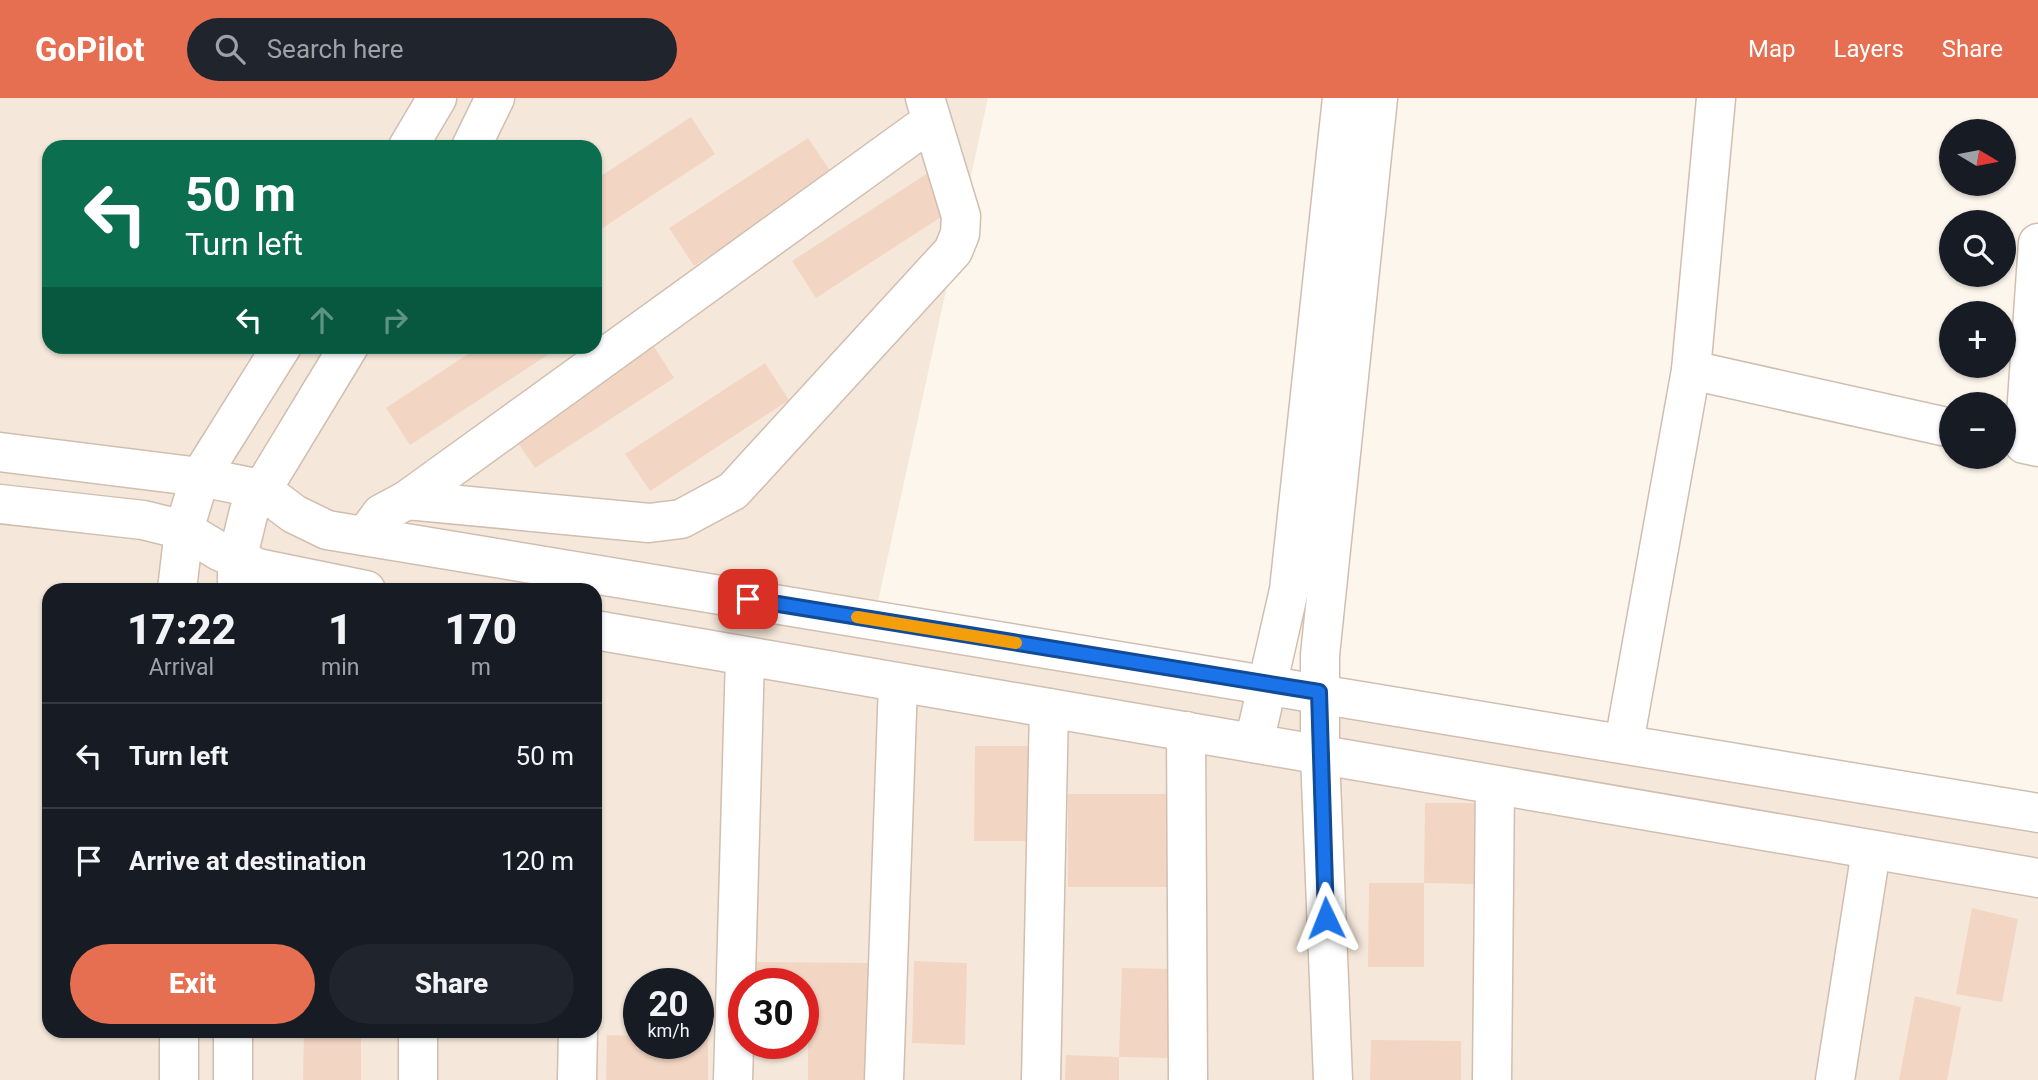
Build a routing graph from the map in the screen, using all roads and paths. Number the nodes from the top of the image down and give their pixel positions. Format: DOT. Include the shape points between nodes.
graph roads {
  1 [pos="437,98"];
  2 [pos="495,98"];
  3 [pos="1342,98"];
  4 [pos="1378,98"];
  5 [pos="1716,98"];
  6 [pos="928,110"];
  7 [pos="412,140"];
  8 [pos="474,140"];
  9 [pos="2038,243"];
  10 [pos="277,354"];
  11 [pos="344,354"];
  12 [pos="1691,370"];
  13 [pos="1939,425"];
  14 [pos="2022,444"];
  15 [pos="0,452"];
  16 [pos="200,477"];
  17 [pos="261,489"];
  18 [pos="407,500"];
  19 [pos="0,503"];
  20 [pos="184,530"];
  21 [pos="365,536"];
  22 [pos="237,575"];
  23 [pos="178,583"];
  24 [pos="328,583"];
  25 [pos="602,631"];
  26 [pos="745,657"];
  27 [pos="898,683"];
  28 [pos="1268,684"];
  29 [pos="1319,692"];
  30 [pos="1049,708"];
  31 [pos="1186,732"];
  32 [pos="1254,743"];
  33 [pos="1624,743"];
  34 [pos="1320,756"];
  35 [pos="1495,786"];
  36 [pos="2038,813"];
  37 [pos="1871,851"];
  38 [pos="2038,878"];
  39 [pos="179,1038"];
  40 [pos="233,1038"];
  41 [pos="418,1038"];
  42 [pos="578,1038"];
  43 [pos="179,1080"];
  44 [pos="233,1080"];
  45 [pos="418,1080"];
  46 [pos="577,1080"];
  47 [pos="733,1080"];
  48 [pos="884,1080"];
  49 [pos="1041,1080"];
  50 [pos="1188,1080"];
  51 [pos="1333,1080"];
  52 [pos="1492,1080"];
  53 [pos="1836,1080"];
  1 -- 7 [label="street"];
  2 -- 8 [label="street"];
  3 -- 28 [label="street" via="1289,590"];
  4 -- 29 [label="street" via="1323,613"];
  5 -- 12 [label="street"];
  6 -- 18 [label="street"];
  6 -- 18 [label="street" via="961,216 954,251 733,491 681,520 649,523"];
  9 -- 14 [label="street"];
  10 -- 16 [label="street"];
  11 -- 17 [label="street"];
  12 -- 13 [label="street"];
  12 -- 33 [label="street"];
  15 -- 16 [label="street"];
  16 -- 17 [label="street"];
  16 -- 20 [label="street"];
  17 -- 21 [label="street" via="312,524"];
  17 -- 22 [label="street" via="249,511"];
  18 -- 21 [label="street" via="381,514"];
  19 -- 20 [label="street" via="144,520"];
  20 -- 22 [label="street"];
  20 -- 23 [label="street"];
  21 -- 28 [label="street"];
  22 -- 24 [label="street" via="279,574"];
  25 -- 26 [label="street"];
  26 -- 27 [label="street"];
  26 -- 47 [label="street"];
  27 -- 30 [label="street"];
  27 -- 48 [label="street"];
  28 -- 29 [label="street"];
  28 -- 32 [label="street"];
  29 -- 33 [label="street"];
  29 -- 34 [label="street"];
  30 -- 31 [label="street"];
  30 -- 49 [label="street"];
  31 -- 32 [label="street"];
  31 -- 50 [label="street"];
  32 -- 34 [label="street"];
  33 -- 36 [label="street"];
  34 -- 35 [label="street"];
  34 -- 51 [label="street"];
  35 -- 37 [label="street"];
  35 -- 52 [label="street"];
  37 -- 38 [label="street"];
  37 -- 53 [label="street"];
  39 -- 43 [label="street"];
  40 -- 44 [label="street"];
  41 -- 45 [label="street"];
  42 -- 46 [label="street"];
}
